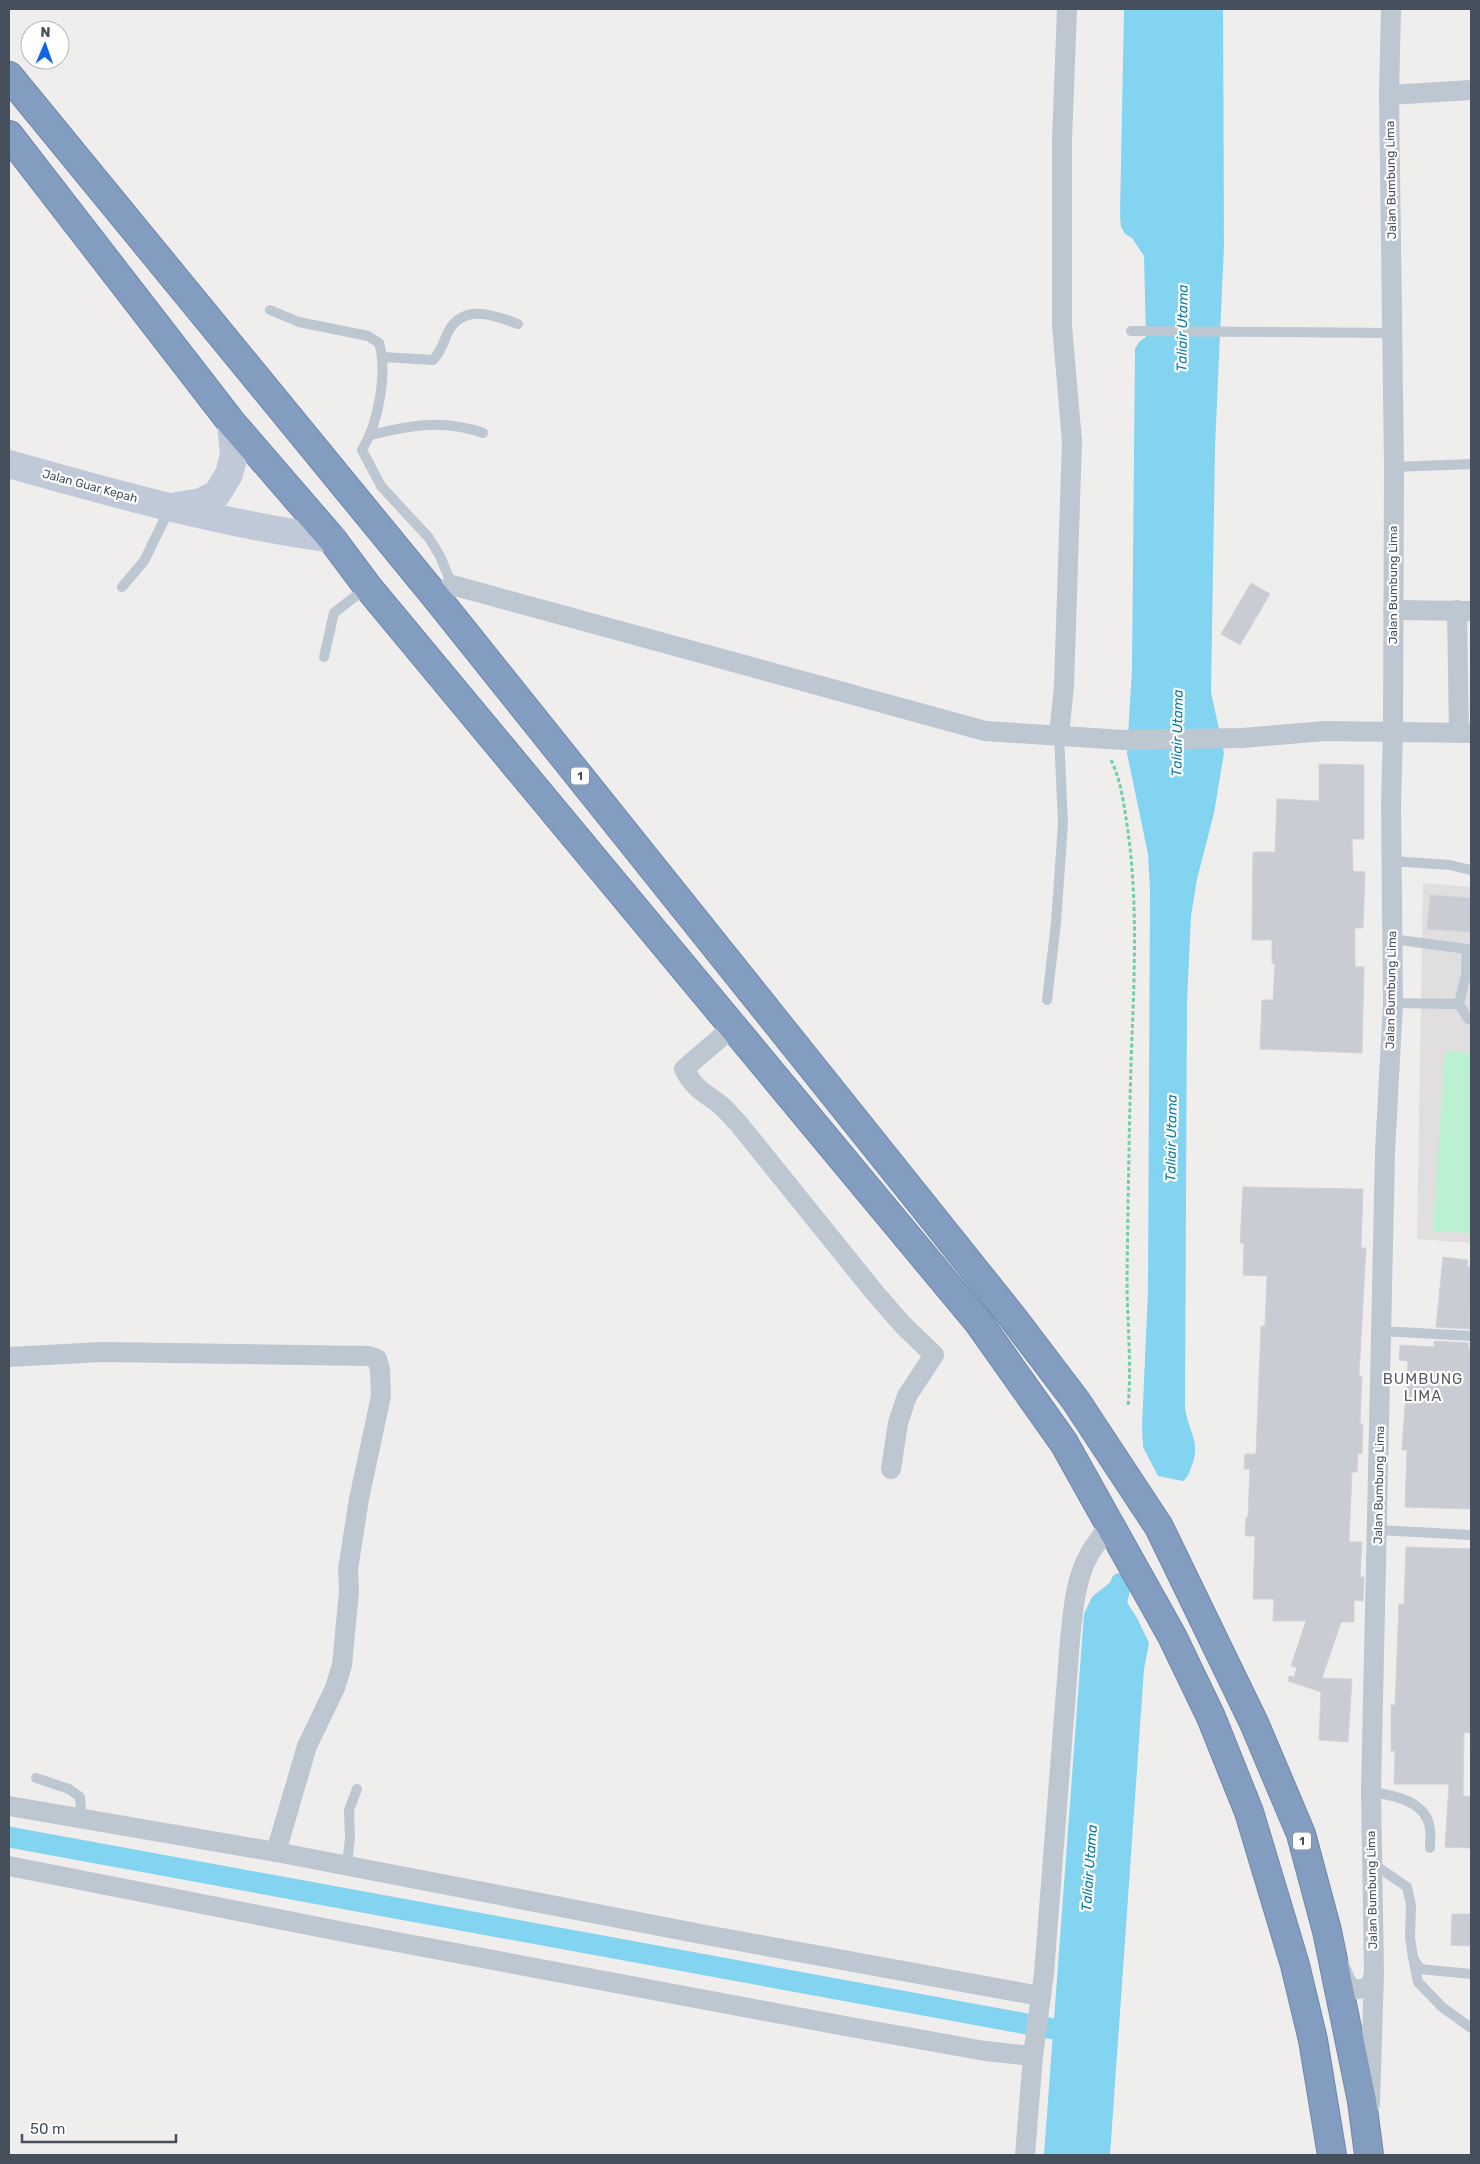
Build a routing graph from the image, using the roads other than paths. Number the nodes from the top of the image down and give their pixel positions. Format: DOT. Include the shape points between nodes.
graph roads {
  1 [pos="1067,9"];
  2 [pos="1391,9"];
  3 [pos="9,76"];
  4 [pos="1471,90"];
  5 [pos="1389,95"];
  6 [pos="9,135"];
  7 [pos="270,310"];
  8 [pos="518,324"];
  9 [pos="1136,331"];
  10 [pos="1393,334"];
  11 [pos="383,357"];
  12 [pos="231,422"];
  13 [pos="483,433"];
  14 [pos="371,435"];
  15 [pos="9,464"];
  16 [pos="1471,464"];
  17 [pos="1394,467"];
  18 [pos="171,507"];
  19 [pos="332,538"];
  20 [pos="367,586"];
  21 [pos="122,587"];
  22 [pos="444,591"];
  23 [pos="1393,610"];
  24 [pos="1464,610"];
  25 [pos="324,657"];
  26 [pos="1393,732"];
  27 [pos="1465,733"];
  28 [pos="1058,735"];
  29 [pos="1392,861"];
  30 [pos="1471,870"];
  31 [pos="1392,939"];
  32 [pos="1469,949"];
  33 [pos="1047,1000"];
  34 [pos="1393,1003"];
  35 [pos="1459,1004"];
  36 [pos="1471,1019"];
  37 [pos="726,1033"];
  38 [pos="1381,1331"];
  39 [pos="1471,1336"];
  40 [pos="9,1357"];
  41 [pos="891,1469"];
  42 [pos="1378,1530"];
  43 [pos="1114,1532"];
  44 [pos="1471,1535"];
  45 [pos="36,1778"];
  46 [pos="357,1789"];
  47 [pos="1371,1792"];
  48 [pos="9,1806"];
  49 [pos="82,1820"];
  50 [pos="1430,1848"];
  51 [pos="276,1852"];
  52 [pos="1371,1862"];
  53 [pos="347,1865"];
  54 [pos="9,1866"];
  55 [pos="1326,1931"];
  56 [pos="1413,1958"];
  57 [pos="1374,1972"];
  58 [pos="1471,1974"];
  59 [pos="1040,2001"];
  60 [pos="1471,2028"];
  61 [pos="1034,2051"];
  62 [pos="1025,2155"];
  63 [pos="1332,2155"];
  64 [pos="1370,2155"];
  1 -- 28 [label="street" via="1062,140 1062,326 1072,441 1064,686"];
  2 -- 5 [label="street, Jalan Bumbung Lima"];
  3 -- 22 [label="highway, 1"];
  4 -- 5 [label="street"];
  5 -- 10 [label="street, Jalan Bumbung Lima"];
  6 -- 12 [label="highway"];
  7 -- 11 [label="lane" via="300,322 368,336 379,343"];
  8 -- 11 [label="lane" via="501,317 471,312 450,329 440,353 433,360"];
  9 -- 10 [label="lane"];
  10 -- 17 [label="street, Jalan Bumbung Lima"];
  11 -- 14 [label="lane" via="383,375"];
  12 -- 18 [label="main road, Jalan Guar Kepah" via="234,455 229,474 217,494 201,502"];
  12 -- 19 [label="highway"];
  13 -- 14 [label="lane" via="444,424"];
  14 -- 22 [label="lane" via="362,450 367,461 381,486 429,538 440,556"];
  15 -- 18 [label="main road, Jalan Guar Kepah"];
  16 -- 17 [label="lane"];
  17 -- 23 [label="street, Jalan Bumbung Lima"];
  18 -- 19 [label="main road, Jalan Guar Kepah" via="278,531"];
  18 -- 21 [label="lane" via="144,560"];
  19 -- 20 [label="highway"];
  20 -- 25 [label="lane" via="334,613"];
  20 -- 37 [label="highway"];
  22 -- 28 [label="street" via="985,731"];
  22 -- 55 [label="highway, 1" via="1013,1318 1076,1401 1134,1488 1170,1548 1254,1723 1301,1834"];
  23 -- 24 [label="street"];
  23 -- 26 [label="street, Jalan Bumbung Lima"];
  24 -- 27 [label="street"];
  26 -- 27 [label="street"];
  26 -- 28 [label="street" via="1325,731 1242,738 1124,740"];
  26 -- 29 [label="street, Jalan Bumbung Lima"];
  28 -- 33 [label="lane" via="1063,822"];
  29 -- 30 [label="lane" via="1450,865"];
  29 -- 31 [label="street, Jalan Bumbung Lima"];
  31 -- 32 [label="lane"];
  31 -- 34 [label="street, Jalan Bumbung Lima"];
  32 -- 35 [label="lane"];
  34 -- 35 [label="lane"];
  34 -- 38 [label="street, Jalan Bumbung Lima" via="1385,1152"];
  35 -- 36 [label="lane"];
  37 -- 41 [label="street" via="684,1070 690,1081 700,1092 719,1103 738,1123 875,1293 934,1355 907,1396 898,1424"];
  37 -- 43 [label="highway" via="979,1323 1064,1442"];
  38 -- 39 [label="lane"];
  38 -- 42 [label="street, Jalan Bumbung Lima"];
  40 -- 51 [label="street" via="177,1352 369,1356 377,1359 381,1396 358,1500 348,1569 342,1665 335,1688 307,1746"];
  42 -- 44 [label="lane"];
  42 -- 47 [label="street, Jalan Bumbung Lima"];
  43 -- 59 [label="street" via="1090,1554 1082,1570 1075,1601"];
  43 -- 63 [label="highway" via="1172,1636 1211,1717 1249,1812 1273,1888 1313,2040"];
  45 -- 49 [label="lane" via="80,1796"];
  46 -- 53 [label="lane" via="349,1810"];
  47 -- 50 [label="lane" via="1394,1795 1423,1811 1430,1827"];
  47 -- 52 [label="street, Jalan Bumbung Lima"];
  48 -- 49 [label="street"];
  49 -- 51 [label="street"];
  51 -- 53 [label="street"];
  52 -- 56 [label="lane" via="1407,1887"];
  52 -- 57 [label="street, Jalan Bumbung Lima"];
  53 -- 59 [label="street"];
  54 -- 61 [label="street" via="873,2031 985,2051"];
  55 -- 57 [label="street" via="1347,1985 1353,1990 1363,1990 1371,1986"];
  55 -- 64 [label="highway, 1" via="1362,2101"];
  56 -- 58 [label="lane" via="1420,1969"];
  56 -- 60 [label="lane" via="1418,1982 1442,2007"];
  57 -- 64 [label="street, Jalan Bumbung Lima"];
  59 -- 61 [label="street"];
  61 -- 62 [label="street"];
}
